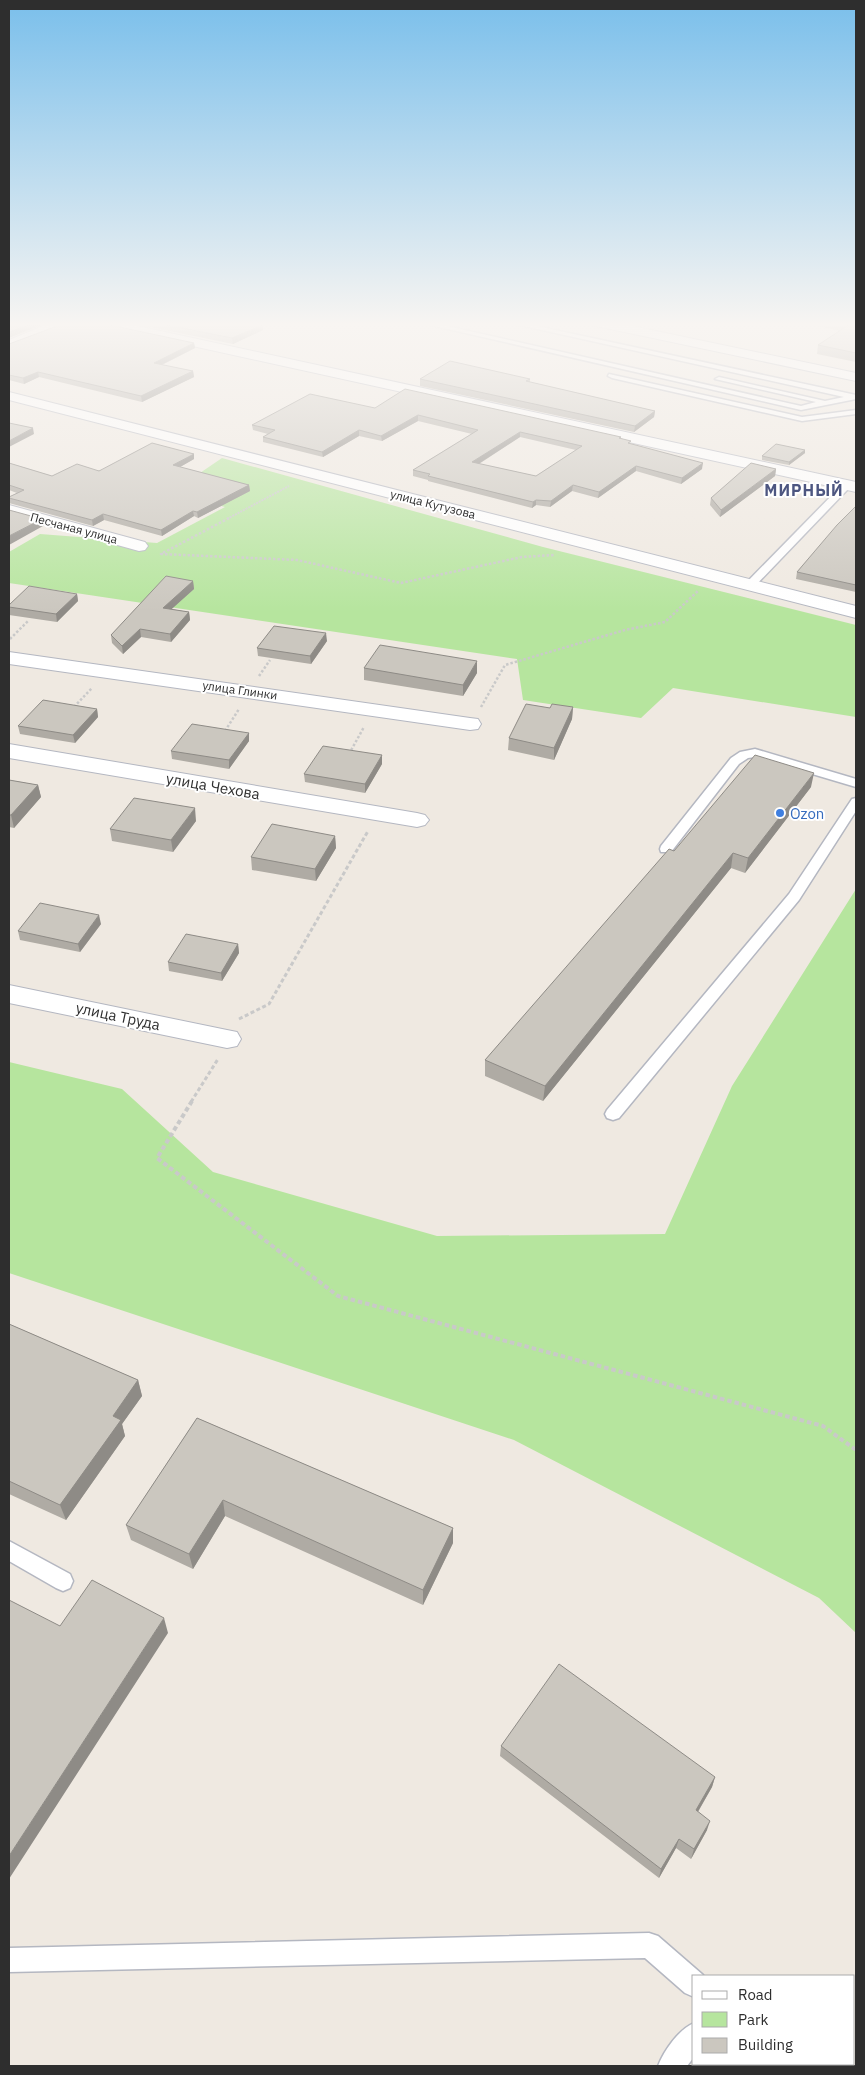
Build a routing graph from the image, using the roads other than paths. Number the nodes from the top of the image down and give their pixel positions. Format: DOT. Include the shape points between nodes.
graph roads {
  1 [pos="98,419"];
  2 [pos="545,419"];
  3 [pos="852,486"];
  4 [pos="9,510"];
  5 [pos="139,546"];
  6 [pos="749,586"];
  7 [pos="856,612"];
  8 [pos="9,658"];
  9 [pos="470,724"];
  10 [pos="9,751"];
  11 [pos="856,783"];
  12 [pos="856,802"];
  13 [pos="417,820"];
  14 [pos="666,849"];
  15 [pos="9,994"];
  16 [pos="227,1039"];
  17 [pos="613,1114"];
  18 [pos="9,1550"];
  19 [pos="63,1581"];
  20 [pos="9,1960"];
  21 [pos="692,1982"];
  22 [pos="692,2039"];
  23 [pos="671,2066"];
  1 -- 6 [label="street, улица Кутузова"];
  2 -- 3 [label="street"];
  3 -- 6 [label="lane"];
  4 -- 5 [label="street, Песчаная улица"];
  6 -- 7 [label="street, улица Кутузова"];
  8 -- 9 [label="street, улица Глинки"];
  10 -- 13 [label="street, улица Чехова"];
  11 -- 14 [label="lane" via="755,753 744,754 735,761"];
  12 -- 17 [label="lane" via="794,897"];
  15 -- 16 [label="street, улица Труда"];
  18 -- 19 [label="lane"];
  20 -- 21 [label="lane" via="649,1945"];
  22 -- 23 [label="lane"];
}
